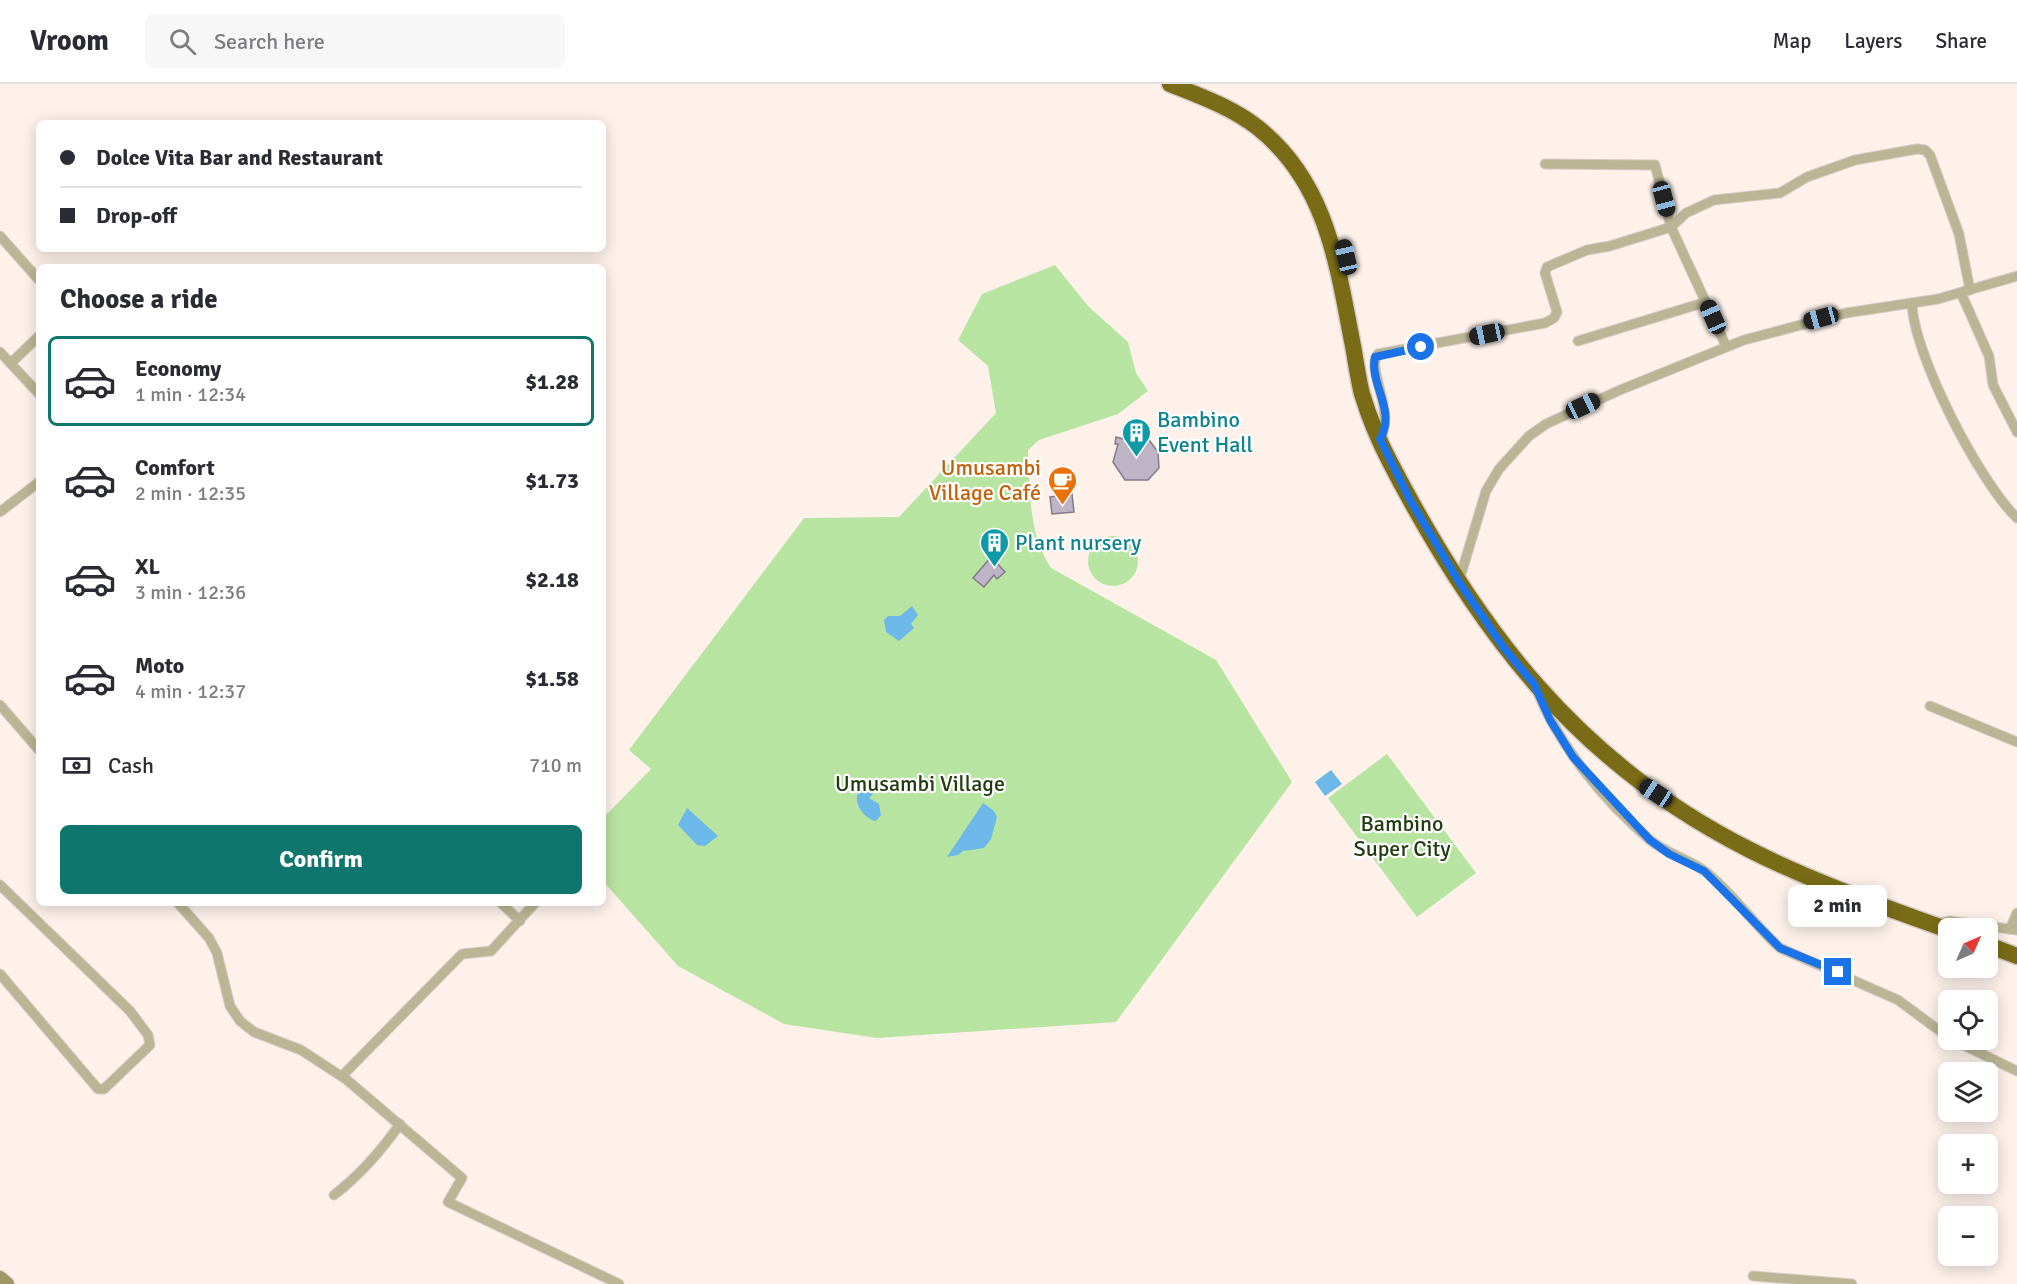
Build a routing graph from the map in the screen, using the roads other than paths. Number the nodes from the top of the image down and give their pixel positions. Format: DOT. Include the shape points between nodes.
graph roads {
  1 [pos="1170,84"];
  2 [pos="1197,84"];
  3 [pos="1545,164"];
  4 [pos="1671,227"];
  5 [pos="0,236"];
  6 [pos="2017,276"];
  7 [pos="36,277"];
  8 [pos="1966,292"];
  9 [pos="1706,302"];
  10 [pos="1912,303"];
  11 [pos="1351,338"];
  12 [pos="36,339"];
  13 [pos="1578,341"];
  14 [pos="1726,346"];
  15 [pos="0,352"];
  16 [pos="11,363"];
  17 [pos="36,391"];
  18 [pos="2017,432"];
  19 [pos="1380,439"];
  20 [pos="36,484"];
  21 [pos="0,512"];
  22 [pos="2017,518"];
  23 [pos="1459,582"];
  24 [pos="1534,684"];
  25 [pos="0,705"];
  26 [pos="1930,706"];
  27 [pos="2017,742"];
  28 [pos="36,747"];
  29 [pos="0,885"];
  30 [pos="181,906"];
  31 [pos="504,906"];
  32 [pos="532,906"];
  33 [pos="2017,913"];
  34 [pos="520,921"];
  35 [pos="1938,927"];
  36 [pos="1998,928"];
  37 [pos="2014,930"];
  38 [pos="1998,949"];
  39 [pos="2017,956"];
  40 [pos="0,975"];
  41 [pos="1938,1030"];
  42 [pos="1974,1050"];
  43 [pos="2017,1071"];
  44 [pos="342,1076"];
  45 [pos="400,1124"];
  46 [pos="334,1195"];
  47 [pos="1752,1276"];
  48 [pos="0,1279"];
  49 [pos="7,1284"];
  50 [pos="619,1284"];
  51 [pos="1852,1284"];
  1 -- 11 [label="highway" via="1240,115 1275,144 1299,171 1318,203 1328,231"];
  2 -- 11 [label="highway" via="1226,96 1267,123 1303,159 1320,184 1346,257"];
  3 -- 4 [label="street" via="1655,165"];
  4 -- 8 [label="street" via="1686,213 1714,200 1780,193 1807,177 1855,160 1925,150 1934,161 1959,234"];
  4 -- 9 [label="street"];
  4 -- 19 [label="street" via="1587,250 1545,268 1557,312 1551,321 1375,357 1374,369 1386,414"];
  5 -- 7 [label="street"];
  6 -- 8 [label="street"];
  8 -- 10 [label="street"];
  8 -- 18 [label="street" via="1989,356 1993,385"];
  9 -- 13 [label="street"];
  9 -- 14 [label="street"];
  10 -- 14 [label="street" via="1821,318"];
  10 -- 22 [label="street" via="1916,334 1958,427 1998,499"];
  11 -- 19 [label="highway" via="1362,392"];
  12 -- 16 [label="street"];
  14 -- 23 [label="street" via="1620,390 1546,424 1529,436 1499,469 1486,491"];
  15 -- 16 [label="street"];
  16 -- 17 [label="street"];
  19 -- 23 [label="highway" via="1410,500"];
  20 -- 21 [label="street"];
  23 -- 24 [label="highway"];
  24 -- 35 [label="highway" via="1572,724 1639,782 1711,829 1844,892"];
  24 -- 41 [label="street" via="1573,757 1650,840 1704,871 1780,948 1898,1000"];
  25 -- 28 [label="street"];
  26 -- 27 [label="street"];
  29 -- 40 [label="street" via="130,1011 148,1035 150,1045 104,1089 98,1089"];
  30 -- 44 [label="street" via="217,953 230,1006 240,1022 254,1032 302,1050"];
  31 -- 34 [label="street"];
  32 -- 34 [label="street"];
  33 -- 37 [label="street"];
  34 -- 44 [label="street" via="491,951 462,954"];
  36 -- 37 [label="street"];
  38 -- 39 [label="highway"];
  42 -- 43 [label="street"];
  44 -- 45 [label="street"];
  45 -- 46 [label="street" via="355,1180"];
  45 -- 50 [label="street" via="462,1178 448,1202"];
  47 -- 51 [label="street"];
  48 -- 49 [label="street"];
}
